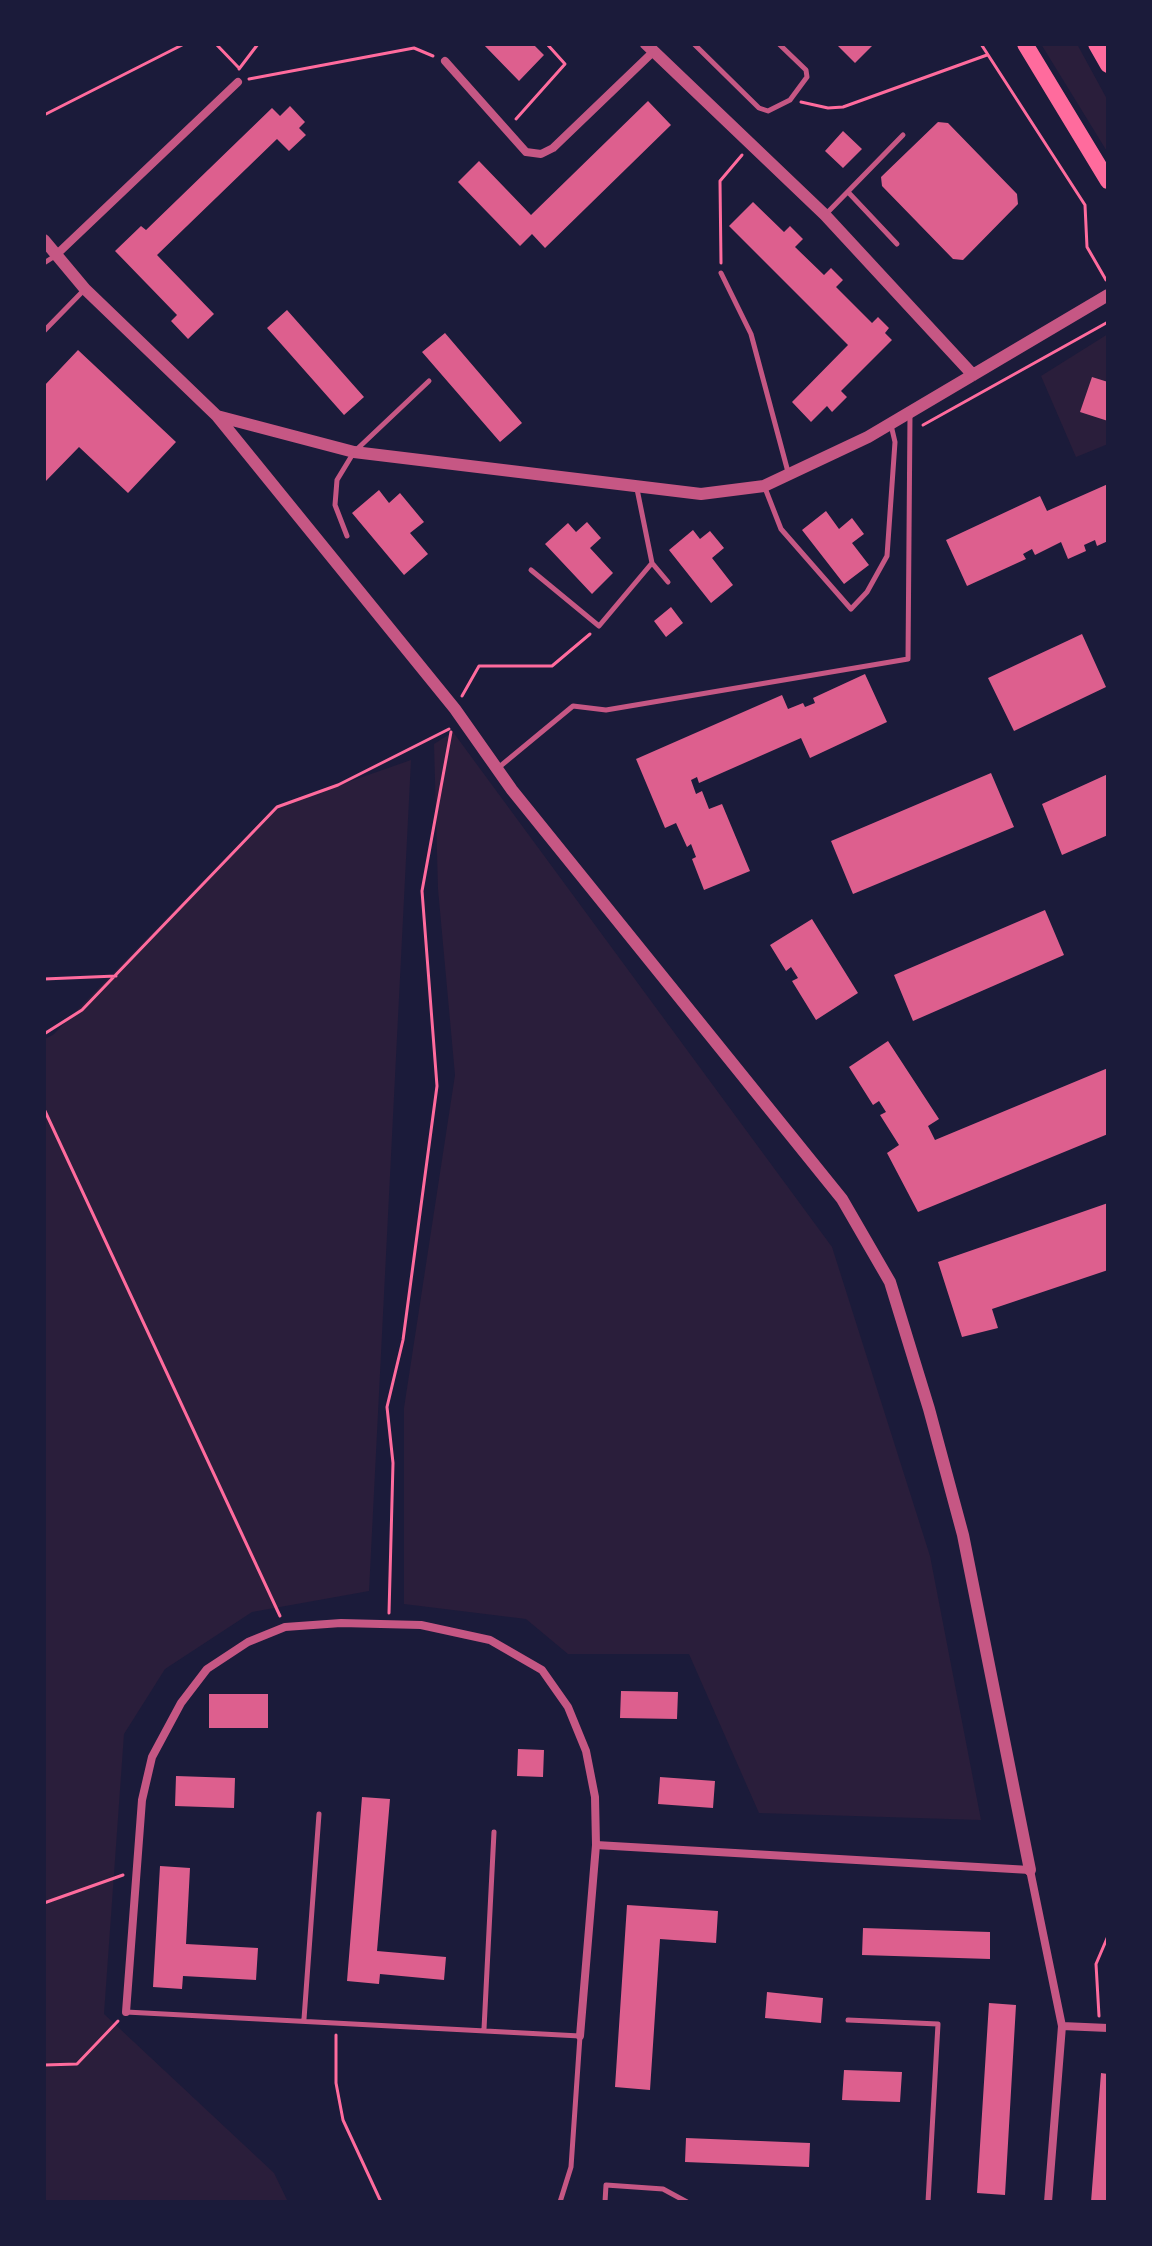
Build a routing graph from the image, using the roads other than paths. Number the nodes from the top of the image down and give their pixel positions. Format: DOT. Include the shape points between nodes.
graph roads {
  1 [pos="694,44"];
  2 [pos="779,44"];
  3 [pos="1025,44"];
  4 [pos="1096,44"];
  5 [pos="654,46"];
  6 [pos="445,61"];
  7 [pos="1108,65"];
  8 [pos="238,82"];
  9 [pos="903,135"];
  10 [pos="1108,181"];
  11 [pos="848,192"];
  12 [pos="825,215"];
  13 [pos="44,240"];
  14 [pos="897,244"];
  15 [pos="50,259"];
  16 [pos="721,273"];
  17 [pos="85,289"];
  18 [pos="1108,295"];
  19 [pos="44,331"];
  20 [pos="973,375"];
  21 [pos="429,381"];
  22 [pos="910,413"];
  23 [pos="217,416"];
  24 [pos="891,424"];
  25 [pos="354,452"];
  26 [pos="789,473"];
  27 [pos="764,486"];
  28 [pos="637,489"];
  29 [pos="347,536"];
  30 [pos="652,563"];
  31 [pos="531,570"];
  32 [pos="668,582"];
  33 [pos="497,769"];
  34 [pos="319,1814"];
  35 [pos="494,1832"];
  36 [pos="596,1845"];
  37 [pos="1030,1870"];
  38 [pos="126,2012"];
  39 [pos="304,2019"];
  40 [pos="848,2020"];
  41 [pos="1062,2026"];
  42 [pos="1103,2028"];
  43 [pos="484,2029"];
  44 [pos="580,2036"];
  45 [pos="560,2202"];
  46 [pos="605,2202"];
  47 [pos="687,2202"];
  48 [pos="928,2202"];
  49 [pos="1048,2202"];
  1 -- 2 [label="lane" via="759,108 776,109 804,85 806,70"];
  3 -- 10 [label="main road"];
  4 -- 7 [label="main road"];
  5 -- 6 [label="street" via="541,154 526,152"];
  5 -- 12 [label="street"];
  8 -- 15 [label="street"];
  9 -- 11 [label="lane"];
  11 -- 12 [label="lane"];
  11 -- 14 [label="lane"];
  12 -- 20 [label="street"];
  13 -- 15 [label="street"];
  15 -- 17 [label="street"];
  16 -- 26 [label="lane" via="751,334"];
  17 -- 19 [label="lane"];
  17 -- 23 [label="street"];
  18 -- 20 [label="street"];
  20 -- 22 [label="street"];
  21 -- 25 [label="lane"];
  22 -- 24 [label="street"];
  22 -- 33 [label="lane" via="908,659 606,710 573,706"];
  23 -- 25 [label="street"];
  23 -- 33 [label="street" via="455,709"];
  24 -- 26 [label="street"];
  24 -- 27 [label="lane" via="895,442 887,556 851,609 781,529"];
  25 -- 28 [label="street"];
  25 -- 29 [label="lane" via="337,480 335,505"];
  26 -- 27 [label="street"];
  27 -- 28 [label="street" via="701,494"];
  28 -- 30 [label="lane"];
  30 -- 31 [label="lane" via="599,626"];
  30 -- 32 [label="lane"];
  33 -- 37 [label="street" via="842,1199 890,1282 963,1535"];
  34 -- 39 [label="lane"];
  35 -- 43 [label="lane"];
  36 -- 37 [label="street"];
  36 -- 38 [label="street" via="595,1797 586,1751 568,1707 542,1670 518,1652 479,1636 421,1625 285,1627 248,1642 207,1669 181,1703 152,1757 142,1800"];
  36 -- 44 [label="street"];
  37 -- 41 [label="street"];
  38 -- 39 [label="lane"];
  39 -- 43 [label="lane"];
  40 -- 48 [label="lane" via="938,2024"];
  41 -- 42 [label="street"];
  41 -- 49 [label="street"];
  43 -- 44 [label="lane"];
  44 -- 45 [label="lane" via="571,2167"];
  46 -- 47 [label="lane" via="606,2185 663,2189"];
}
